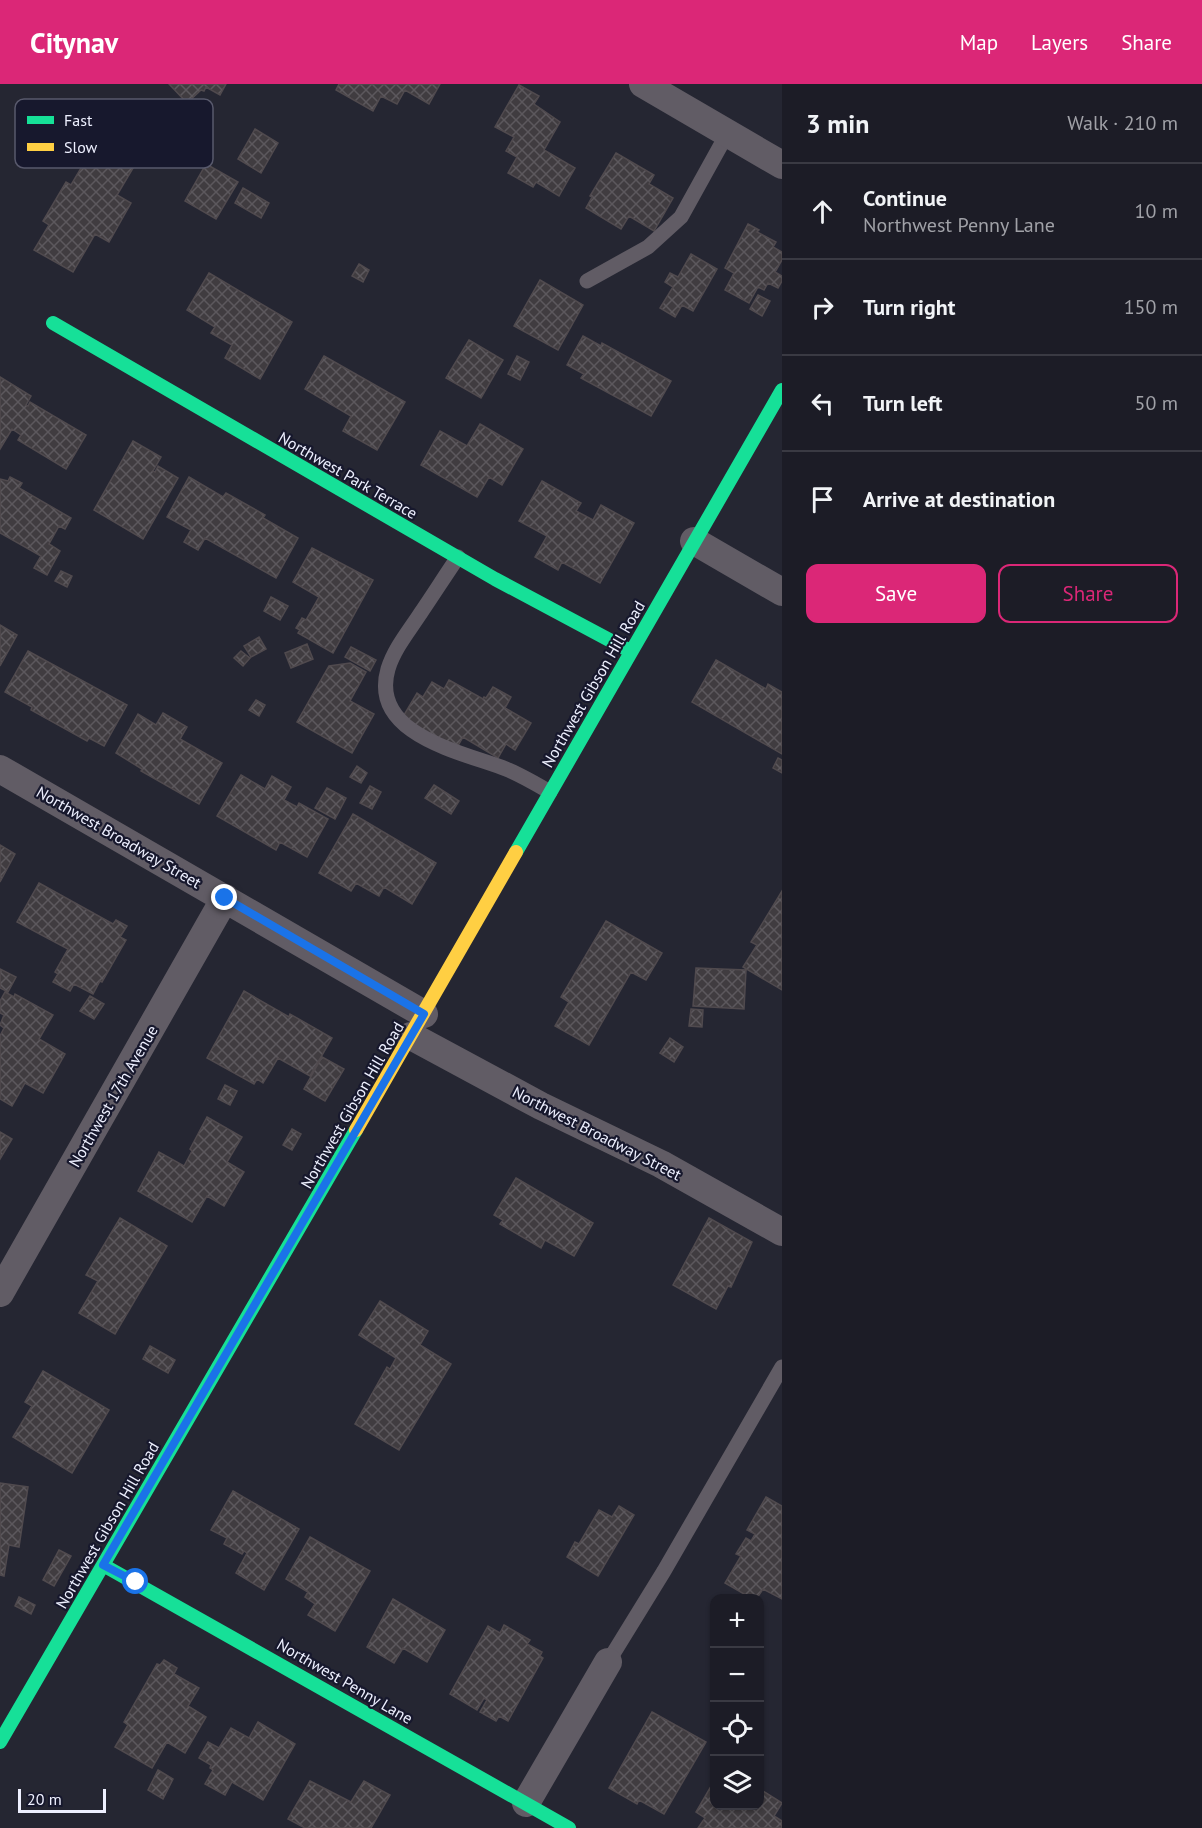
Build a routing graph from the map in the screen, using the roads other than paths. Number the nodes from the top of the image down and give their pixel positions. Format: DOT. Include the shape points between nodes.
graph roads {
  1 [pos="643,84"];
  2 [pos="727,134"];
  3 [pos="782,165"];
  4 [pos="587,281"];
  5 [pos="53,323"];
  6 [pos="782,390"];
  7 [pos="694,541"];
  8 [pos="458,557"];
  9 [pos="782,592"];
  10 [pos="630,651"];
  11 [pos="0,769"];
  12 [pos="550,792"];
  13 [pos="225,898"];
  14 [pos="418,1025"];
  15 [pos="782,1232"];
  16 [pos="0,1293"];
  17 [pos="782,1368"];
  18 [pos="103,1565"];
  19 [pos="608,1662"];
  20 [pos="0,1742"];
  21 [pos="526,1803"];
  22 [pos="569,1828"];
  1 -- 2 [label="street"];
  2 -- 3 [label="street"];
  2 -- 4 [label="lane" via="681,217 648,247"];
  5 -- 8 [label="main road, Northwest Park Terrace"];
  6 -- 7 [label="main road, Northwest Gibson Hill Road"];
  7 -- 9 [label="street"];
  7 -- 10 [label="main road, Northwest Gibson Hill Road"];
  8 -- 10 [label="main road, Northwest Park Terrace"];
  8 -- 12 [label="lane" via="388,669 388,705 403,725 412,730 452,751 509,770"];
  10 -- 12 [label="main road, Northwest Gibson Hill Road"];
  11 -- 13 [label="street, Northwest Broadway Street"];
  12 -- 14 [label="main road, Northwest Gibson Hill Road"];
  13 -- 14 [label="street, Northwest Broadway Street"];
  13 -- 16 [label="street, Northwest 17th Avenue"];
  14 -- 15 [label="street, Northwest Broadway Street" via="541,1106 661,1164"];
  14 -- 18 [label="main road, Northwest Gibson Hill Road"];
  17 -- 19 [label="lane"];
  18 -- 20 [label="main road, Northwest Gibson Hill Road"];
  18 -- 21 [label="main road, Northwest Penny Lane"];
  19 -- 21 [label="street"];
  21 -- 22 [label="main road, Northwest Penny Lane"];
}
